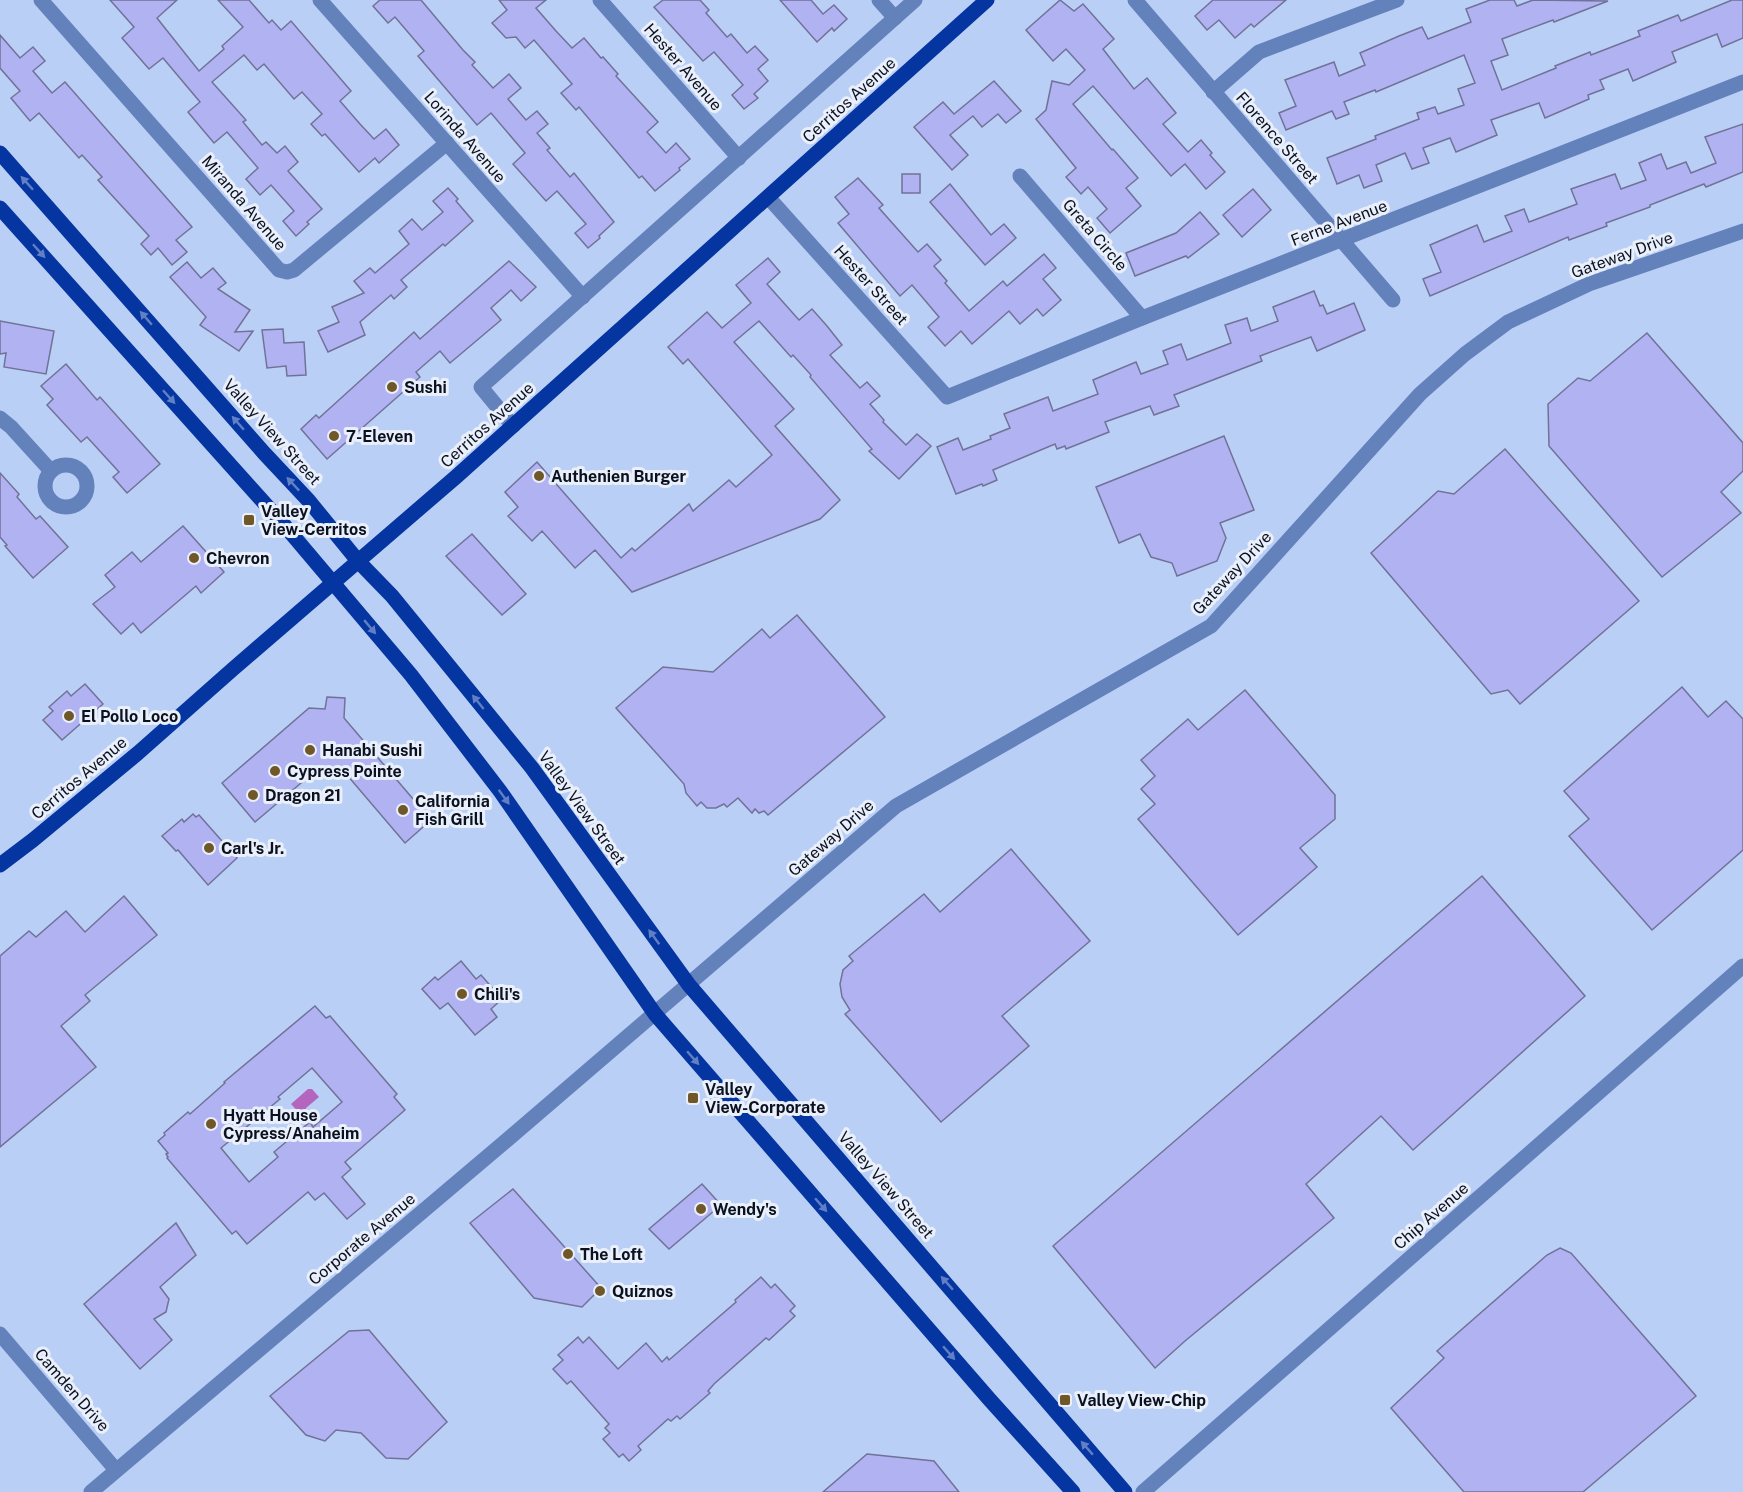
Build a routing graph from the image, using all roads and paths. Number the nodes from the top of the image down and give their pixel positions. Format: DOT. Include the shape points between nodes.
graph roads {
  1 [pos="41,0"];
  2 [pos="320,0"];
  3 [pos="600,0"];
  4 [pos="879,0"];
  5 [pos="915,0"];
  6 [pos="987,0"];
  7 [pos="1135,0"];
  8 [pos="1397,0"];
  9 [pos="1361,7"];
  10 [pos="895,18"];
  11 [pos="1743,82"];
  12 [pos="1213,92"];
  13 [pos="447,143"];
  14 [pos="0,153"];
  15 [pos="739,158"];
  16 [pos="1020,176"];
  17 [pos="768,197"];
  18 [pos="0,208"];
  19 [pos="1743,231"];
  20 [pos="1343,241"];
  21 [pos="583,297"];
  22 [pos="1393,300"];
  23 [pos="1142,318"];
  24 [pos="948,397"];
  25 [pos="0,418"];
  26 [pos="513,426"];
  27 [pos="51,471"];
  28 [pos="358,561"];
  29 [pos="332,583"];
  30 [pos="0,865"];
  31 [pos="1743,966"];
  32 [pos="689,985"];
  33 [pos="655,1014"];
  34 [pos="0,1334"];
  35 [pos="116,1470"];
  36 [pos="91,1492"];
  37 [pos="1073,1492"];
  38 [pos="1125,1492"];
  39 [pos="1143,1492"];
  1 -- 13 [label="street, Miranda Avenue" via="279,270 294,270"];
  2 -- 13 [label="street, Lorinda Avenue"];
  3 -- 15 [label="street, Hester Avenue"];
  4 -- 10 [label="street"];
  5 -- 10 [label="street"];
  6 -- 17 [label="main road, Cerritos Avenue"];
  7 -- 12 [label="street, Florence Street"];
  8 -- 9 [label="street"];
  9 -- 12 [label="street" via="1259,52"];
  10 -- 15 [label="street"];
  11 -- 20 [label="street, Ferne Avenue"];
  12 -- 20 [label="street, Florence Street"];
  13 -- 21 [label="street, Lorinda Avenue"];
  28 -- 14 [label="main road, Valley View Street, one-way"];
  15 -- 21 [label="street"];
  16 -- 23 [label="street, Greta Circle"];
  17 -- 24 [label="street, Hester Street"];
  17 -- 26 [label="main road, Cerritos Avenue"];
  18 -- 29 [label="main road, one-way"];
  19 -- 32 [label="street, Gateway Drive" via="1588,284 1508,322 1420,393 1211,626 896,806"];
  20 -- 22 [label="street, Florence Street"];
  20 -- 23 [label="street, Ferne Avenue"];
  21 -- 26 [label="street" via="481,387"];
  23 -- 24 [label="street, Ferne Avenue"];
  25 -- 27 [label="street"];
  26 -- 28 [label="main road, Cerritos Avenue"];
  28 -- 29 [label="main road, Cerritos Avenue"];
  32 -- 28 [label="main road, Valley View Street, one-way" via="532,768"];
  29 -- 30 [label="main road, Cerritos Avenue" via="138,753"];
  29 -- 33 [label="main road, one-way" via="411,675 500,791"];
  31 -- 39 [label="street, Chip Avenue"];
  32 -- 33 [label="street, Gateway Drive"];
  38 -- 32 [label="main road, Valley View Street, one-way"];
  33 -- 35 [label="street, Corporate Avenue"];
  33 -- 37 [label="main road, one-way"];
  34 -- 35 [label="street, Camden Drive"];
  35 -- 36 [label="street, Corporate Avenue"];
}
